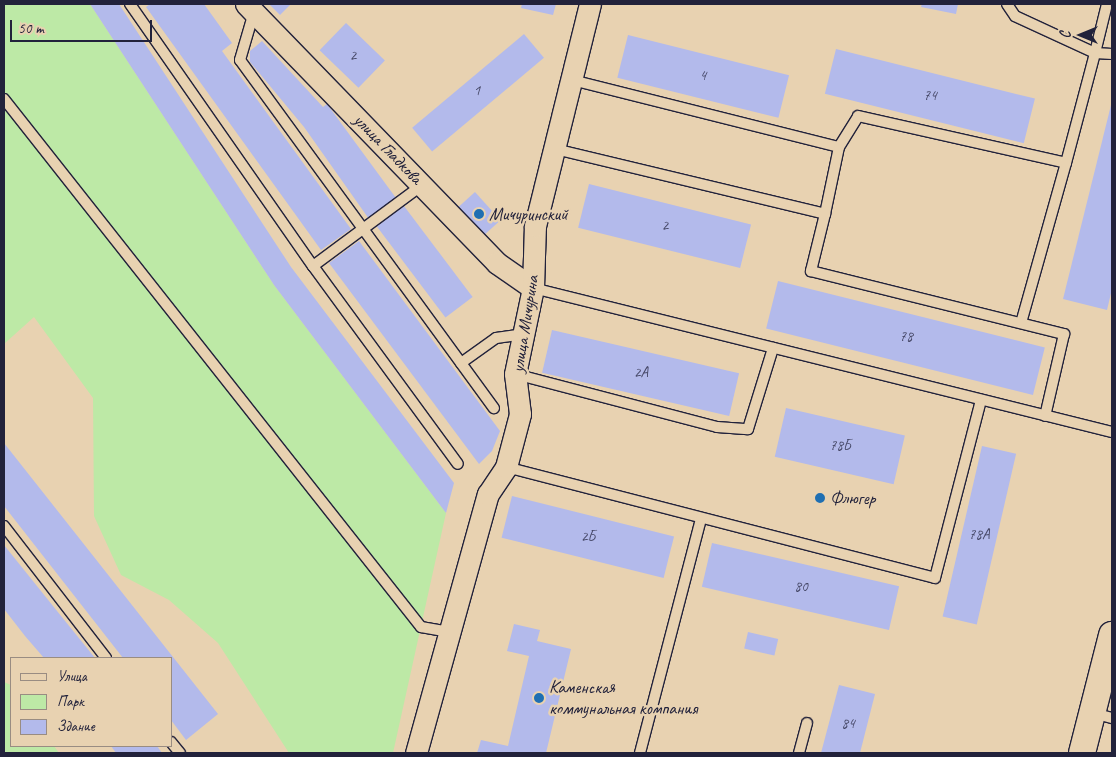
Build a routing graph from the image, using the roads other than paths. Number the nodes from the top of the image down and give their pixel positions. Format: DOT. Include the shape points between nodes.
graph roads {
  1 [pos="130,4"];
  2 [pos="590,4"];
  3 [pos="1007,4"];
  4 [pos="1107,4"];
  5 [pos="250,8"];
  6 [pos="1095,53"];
  7 [pos="1112,54"];
  8 [pos="572,80"];
  9 [pos="4,98"];
  10 [pos="839,147"];
  11 [pos="555,149"];
  12 [pos="1066,163"];
  13 [pos="422,185"];
  14 [pos="825,214"];
  15 [pos="364,230"];
  16 [pos="314,266"];
  17 [pos="533,288"];
  18 [pos="1022,323"];
  19 [pos="524,334"];
  20 [pos="773,348"];
  21 [pos="461,363"];
  22 [pos="515,374"];
  23 [pos="981,400"];
  24 [pos="494,408"];
  25 [pos="1045,416"];
  26 [pos="1112,432"];
  27 [pos="458,464"];
  28 [pos="506,467"];
  29 [pos="701,520"];
  30 [pos="4,526"];
  31 [pos="450,632"];
  32 [pos="1112,635"];
  33 [pos="105,657"];
  34 [pos="1102,715"];
  35 [pos="807,723"];
  36 [pos="172,743"];
  37 [pos="180,753"];
  38 [pos="416,753"];
  39 [pos="640,753"];
  40 [pos="799,753"];
  41 [pos="1082,753"];
  1 -- 16 [label="lane"];
  2 -- 8 [label="street, улица Мичурина"];
  3 -- 6 [label="lane" via="1015,16"];
  4 -- 6 [label="lane"];
  5 -- 13 [label="street, улица Гладкова"];
  5 -- 15 [label="lane" via="240,60"];
  6 -- 7 [label="lane"];
  6 -- 12 [label="lane"];
  8 -- 10 [label="lane"];
  8 -- 11 [label="street, улица Мичурина"];
  9 -- 31 [label="lane" via="421,626"];
  10 -- 12 [label="lane" via="858,116"];
  10 -- 14 [label="lane"];
  11 -- 14 [label="lane"];
  11 -- 17 [label="street, улица Мичурина" via="534,226"];
  12 -- 18 [label="lane"];
  13 -- 15 [label="lane"];
  13 -- 17 [label="street, улица Гладкова" via="497,263"];
  14 -- 18 [label="lane" via="811,271"];
  15 -- 16 [label="lane"];
  15 -- 21 [label="lane"];
  16 -- 27 [label="lane"];
  17 -- 19 [label="street, улица Мичурина"];
  17 -- 20 [label="lane"];
  18 -- 25 [label="lane" via="1064,334"];
  19 -- 21 [label="lane" via="496,338"];
  19 -- 22 [label="street, улица Мичурина"];
  20 -- 22 [label="lane" via="748,429 717,427"];
  20 -- 23 [label="lane"];
  21 -- 24 [label="lane"];
  22 -- 28 [label="street, улица Мичурина" via="520,414"];
  23 -- 25 [label="lane"];
  23 -- 29 [label="lane" via="934,578"];
  25 -- 26 [label="lane"];
  28 -- 29 [label="lane"];
  28 -- 31 [label="street, улица Мичурина" via="488,494"];
  29 -- 39 [label="lane"];
  30 -- 33 [label="lane"];
  31 -- 38 [label="street, улица Мичурина"];
  32 -- 34 [label="street"];
  34 -- 41 [label="street"];
  35 -- 40 [label="lane"];
  36 -- 37 [label="lane"];
}
